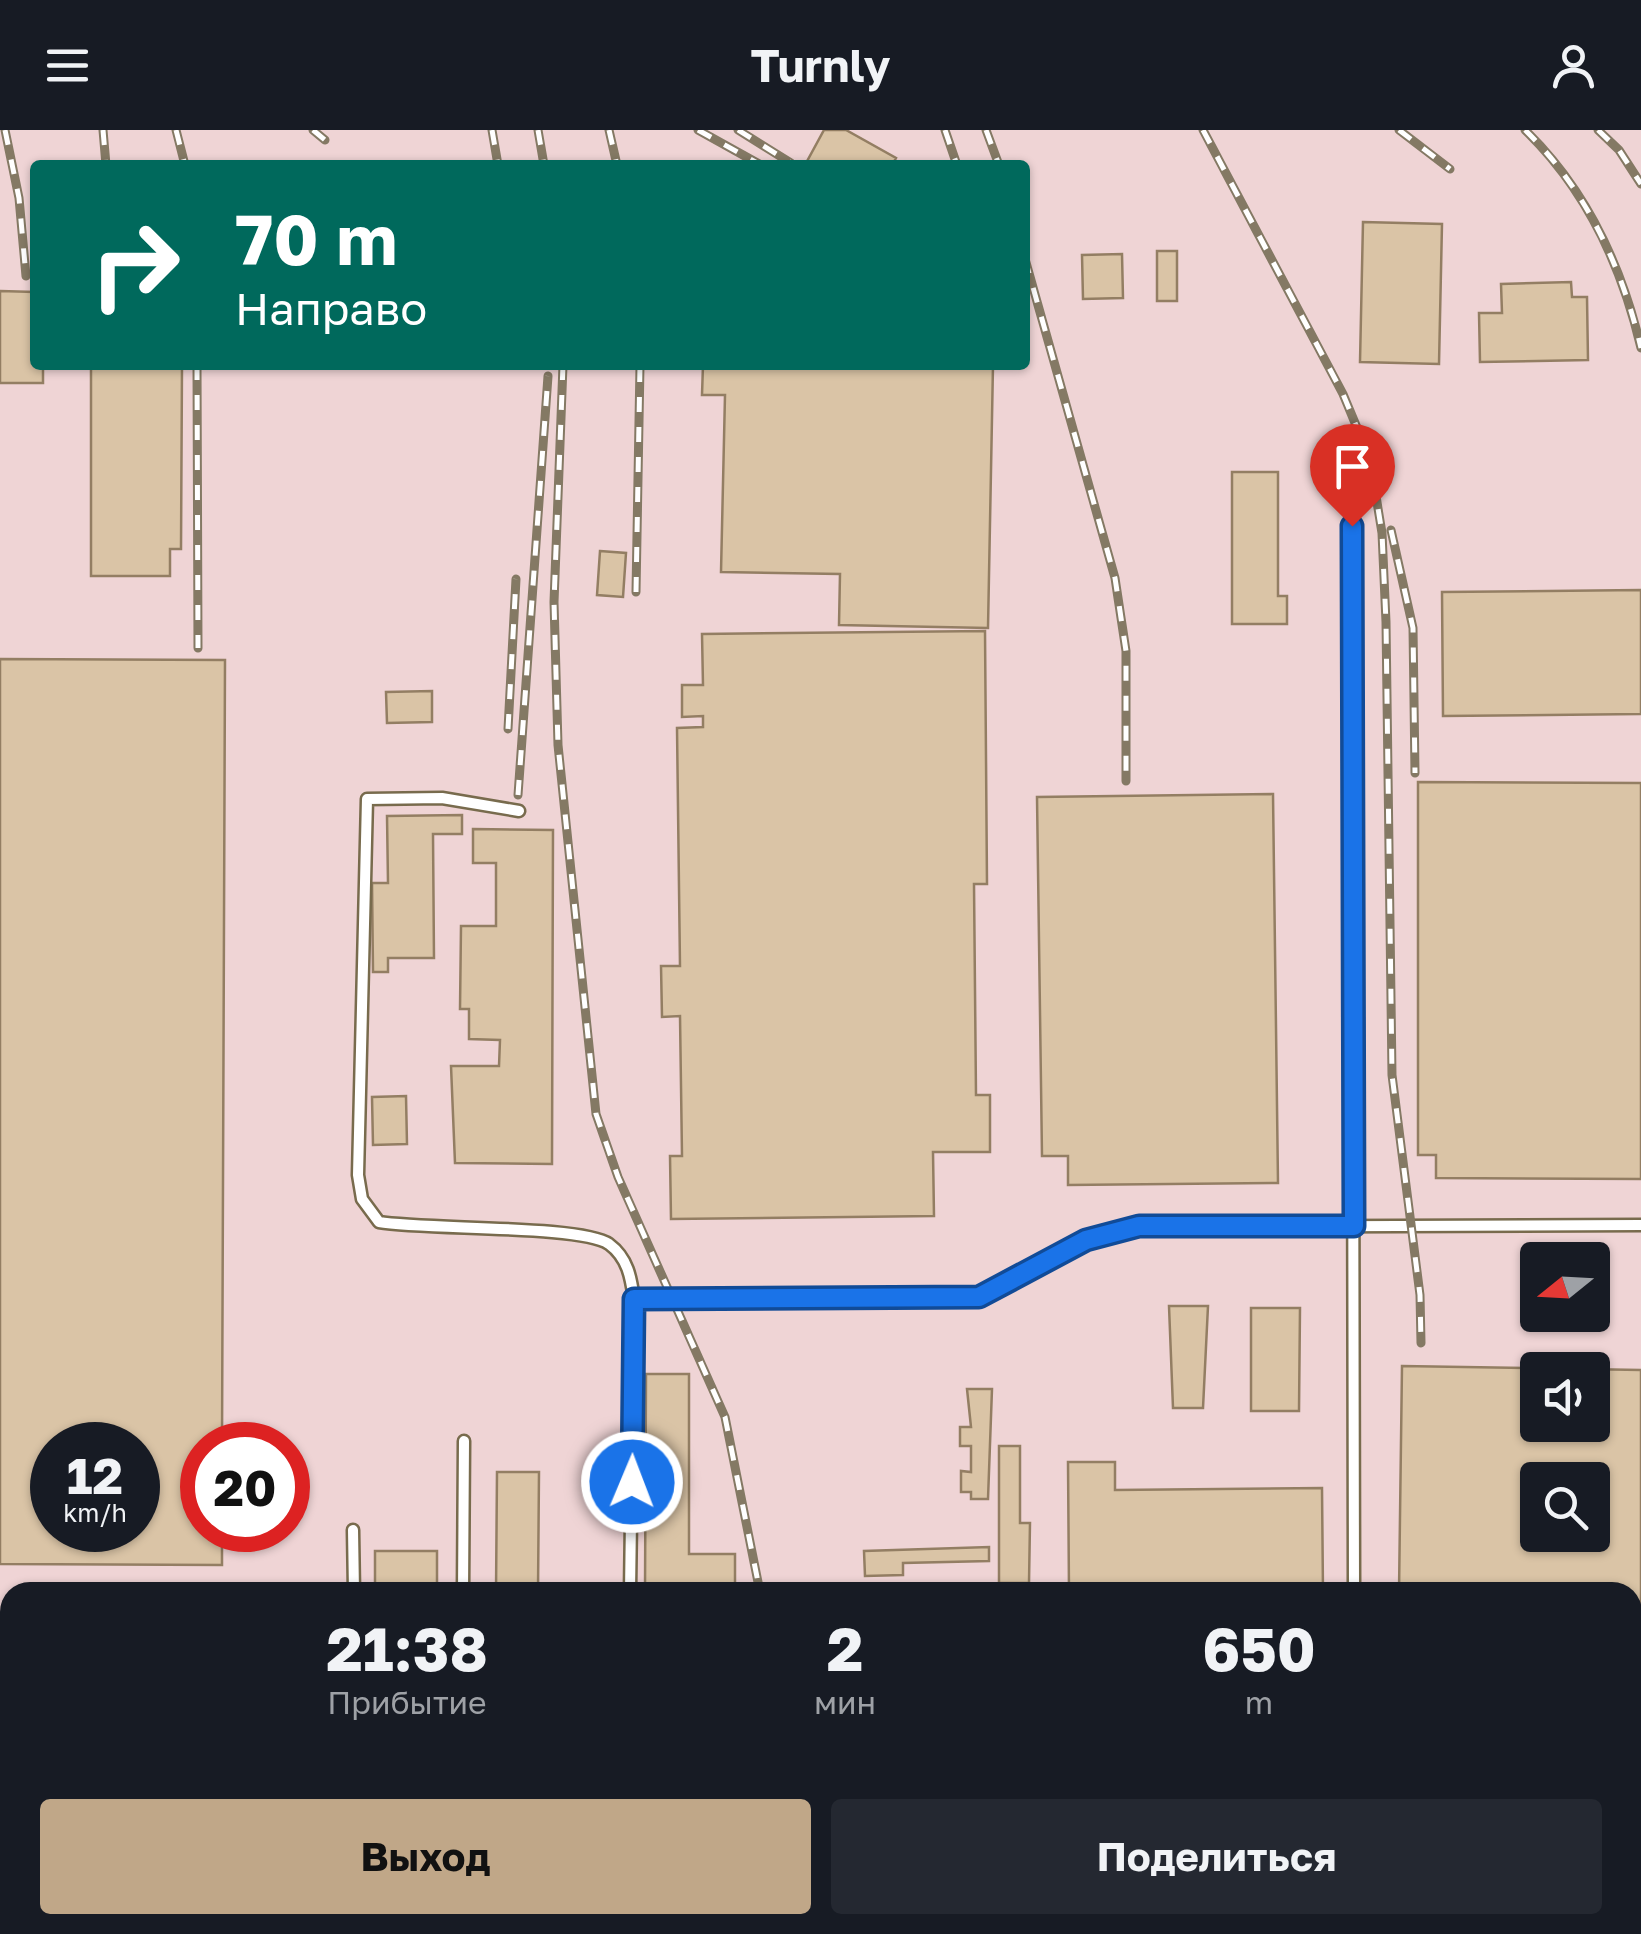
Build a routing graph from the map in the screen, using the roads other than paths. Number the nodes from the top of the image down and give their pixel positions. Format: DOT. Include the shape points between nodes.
graph roads {
  1 [pos="1352,526"];
  2 [pos="519,811"];
  3 [pos="1641,1225"];
  4 [pos="1354,1226"];
  5 [pos="634,1299"];
  6 [pos="464,1441"];
  7 [pos="353,1530"];
  8 [pos="354,1582"];
  9 [pos="463,1582"];
  10 [pos="630,1582"];
  11 [pos="1354,1582"];
  1 -- 4 [label="lane"];
  2 -- 5 [label="lane" via="442,798 366,799 362,1199 379,1222 546,1231 608,1243 630,1268"];
  3 -- 4 [label="lane"];
  4 -- 5 [label="lane" via="1139,1226 1086,1240 979,1297"];
  4 -- 11 [label="lane"];
  5 -- 10 [label="lane"];
  6 -- 9 [label="lane"];
  7 -- 8 [label="lane"];
}
